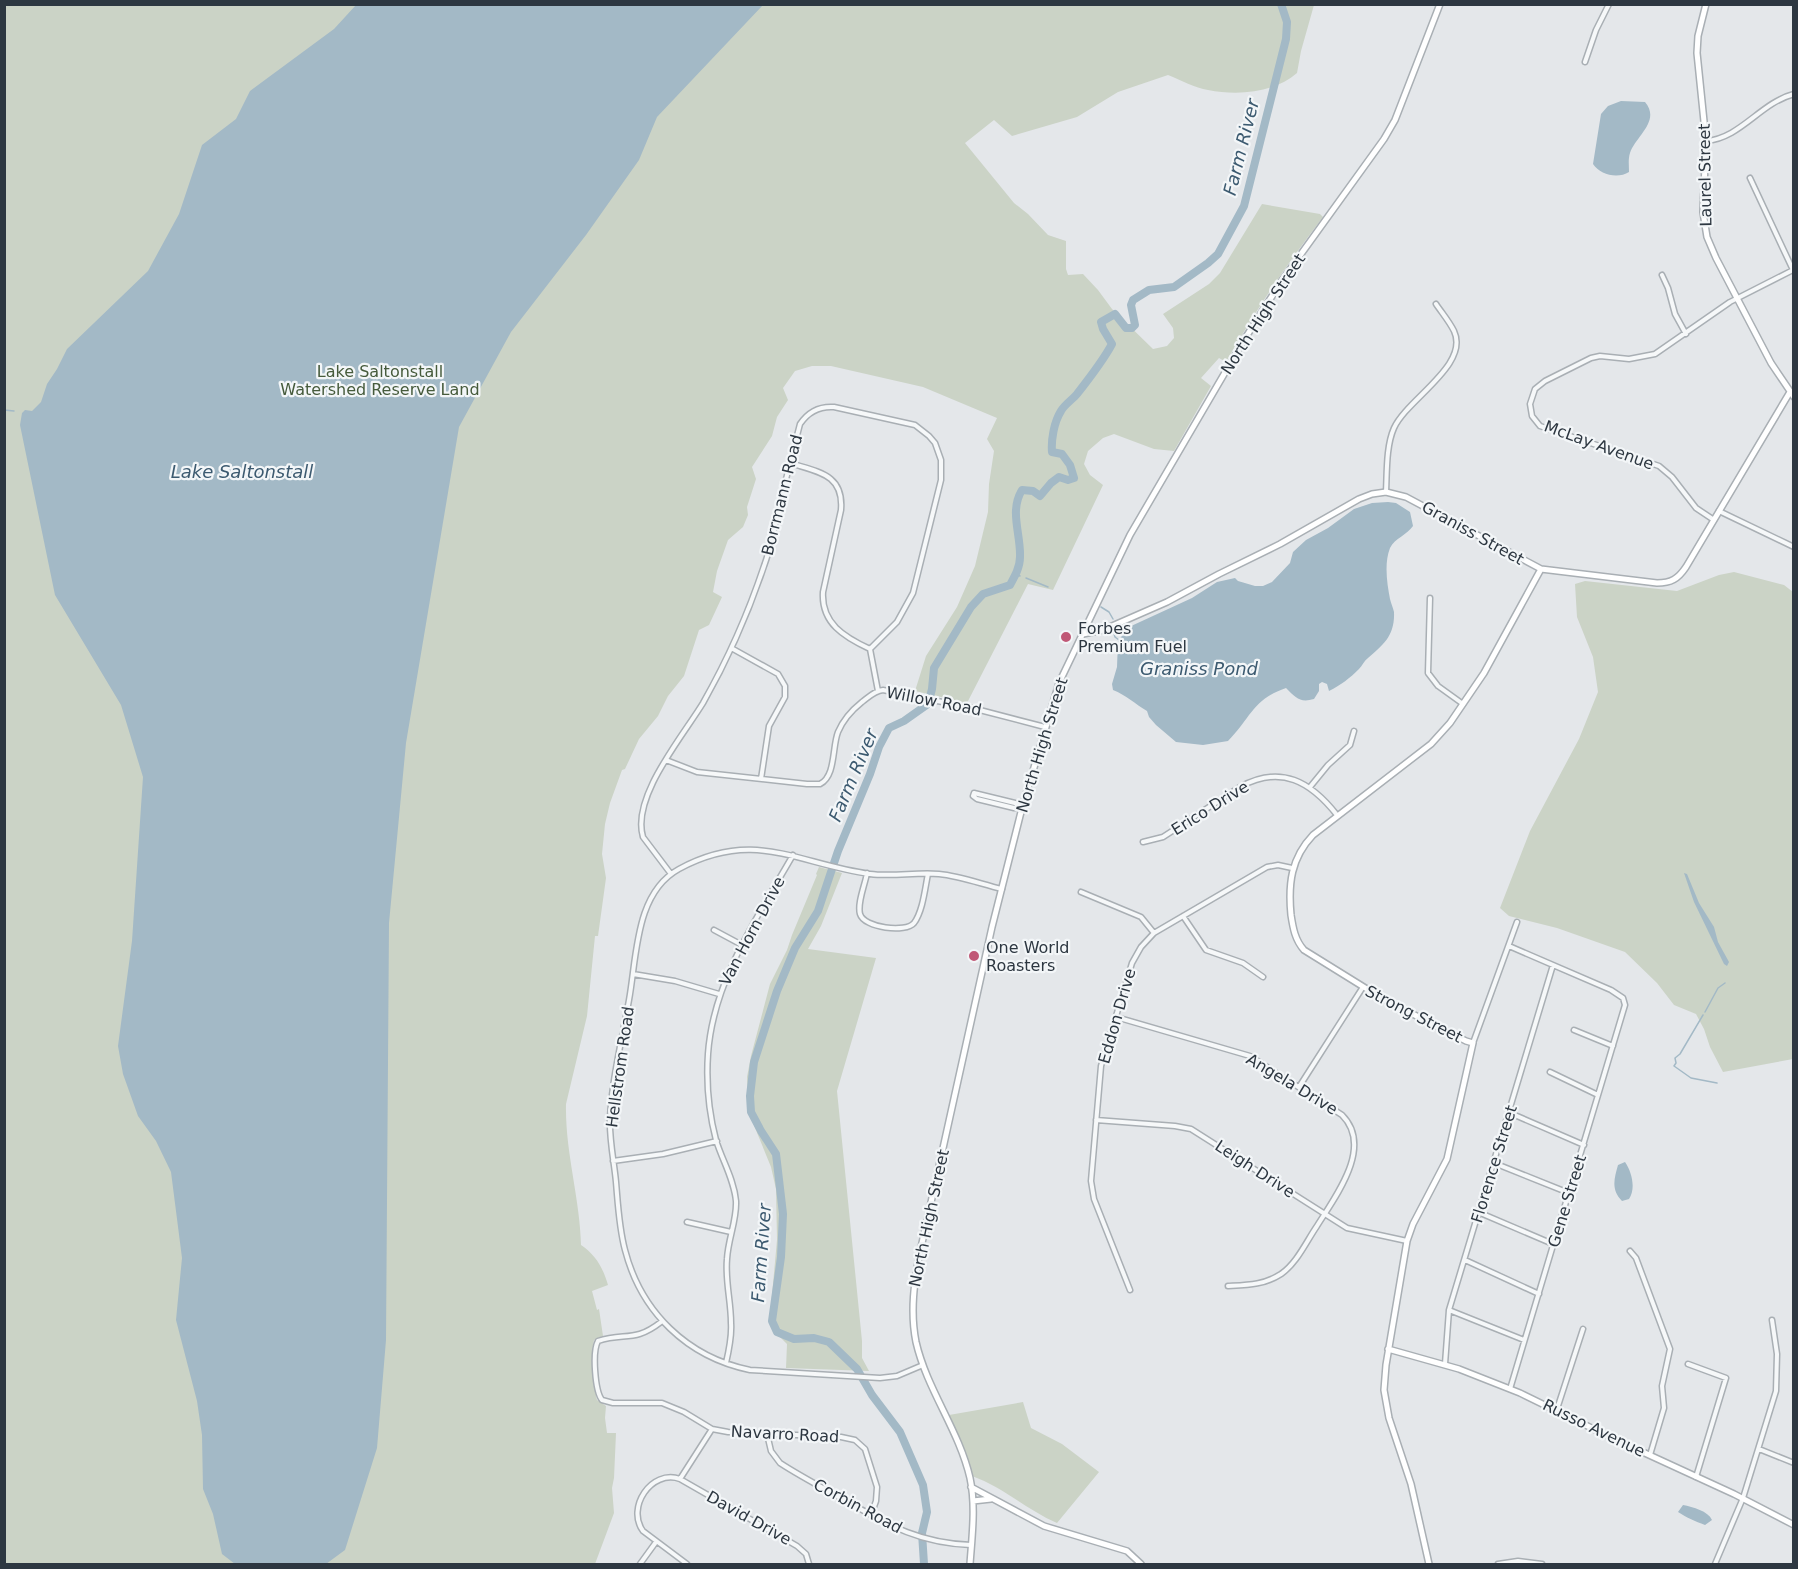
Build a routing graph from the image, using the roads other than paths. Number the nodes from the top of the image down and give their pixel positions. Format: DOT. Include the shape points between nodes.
graph roads {
  1 [pos="1440,4"];
  2 [pos="1609,4"];
  3 [pos="1706,4"];
  4 [pos="1585,62"];
  5 [pos="1794,94"];
  6 [pos="1706,141"];
  7 [pos="1750,178"];
  8 [pos="1793,271"];
  9 [pos="1662,275"];
  10 [pos="1737,299"];
  11 [pos="1436,304"];
  12 [pos="1686,334"];
  13 [pos="1792,392"];
  14 [pos="790,463"];
  15 [pos="1386,492"];
  16 [pos="1719,511"];
  17 [pos="1714,520"];
  18 [pos="1794,547"];
  19 [pos="1541,569"];
  20 [pos="1430,598"];
  21 [pos="1083,634"];
  22 [pos="733,649"];
  23 [pos="870,649"];
  24 [pos="878,691"];
  25 [pos="1463,704"];
  26 [pos="1045,727"];
  27 [pos="1354,731"];
  28 [pos="666,760"];
  29 [pos="761,779"];
  30 [pos="1310,787"];
  31 [pos="1022,808"];
  32 [pos="1337,815"];
  33 [pos="1143,842"];
  34 [pos="793,855"];
  35 [pos="1292,868"];
  36 [pos="671,873"];
  37 [pos="867,873"];
  38 [pos="928,874"];
  39 [pos="1002,889"];
  40 [pos="1081,892"];
  41 [pos="1183,916"];
  42 [pos="1517,922"];
  43 [pos="714,930"];
  44 [pos="1155,933"];
  45 [pos="742,945"];
  46 [pos="1509,946"];
  47 [pos="1553,965"];
  48 [pos="633,974"];
  49 [pos="1263,977"];
  50 [pos="1363,987"];
  51 [pos="719,994"];
  52 [pos="1116,1017"];
  53 [pos="1574,1030"];
  54 [pos="1473,1043"];
  55 [pos="1613,1046"];
  56 [pos="1550,1072"];
  57 [pos="1299,1087"];
  58 [pos="1598,1095"];
  59 [pos="1510,1113"];
  60 [pos="1096,1120"];
  61 [pos="717,1141"];
  62 [pos="1584,1145"];
  63 [pos="613,1161"];
  64 [pos="1494,1163"];
  65 [pos="1569,1193"];
  66 [pos="1478,1212"];
  67 [pos="1324,1214"];
  68 [pos="687,1222"];
  69 [pos="731,1232"];
  70 [pos="1407,1241"];
  71 [pos="1553,1244"];
  72 [pos="1630,1251"];
  73 [pos="1465,1260"];
  74 [pos="1228,1286"];
  75 [pos="1130,1290"];
  76 [pos="1539,1294"];
  77 [pos="1449,1310"];
  78 [pos="1772,1320"];
  79 [pos="662,1322"];
  80 [pos="1583,1329"];
  81 [pos="1524,1340"];
  82 [pos="1389,1349"];
  83 [pos="726,1363"];
  84 [pos="1445,1364"];
  85 [pos="1688,1364"];
  86 [pos="923,1365"];
  87 [pos="1510,1389"];
  88 [pos="1557,1410"];
  89 [pos="712,1429"];
  90 [pos="767,1434"];
  91 [pos="1759,1449"];
  92 [pos="1650,1455"];
  93 [pos="1794,1463"];
  94 [pos="1696,1477"];
  95 [pos="680,1479"];
  96 [pos="971,1487"];
  97 [pos="991,1498"];
  98 [pos="1743,1498"];
  99 [pos="973,1501"];
  100 [pos="871,1515"];
  101 [pos="1794,1525"];
  102 [pos="656,1542"];
  103 [pos="971,1545"];
  104 [pos="640,1564"];
  105 [pos="687,1564"];
  106 [pos="809,1564"];
  107 [pos="970,1564"];
  108 [pos="1141,1564"];
  109 [pos="1429,1564"];
  110 [pos="1498,1564"];
  111 [pos="1542,1564"];
  112 [pos="1715,1564"];
  1 -- 21 [label="street, North High Street" via="1384,140 1283,279 1244,340 1130,535"];
  2 -- 4 [label="street"];
  3 -- 6 [label="street, Laurel Street" via="1697,53"];
  5 -- 6 [label="street" via="1777,101 1728,136"];
  6 -- 10 [label="street, Laurel Street" via="1705,226 1711,249"];
  7 -- 8 [label="street"];
  8 -- 10 [label="street, McLay Avenue"];
  9 -- 12 [label="street"];
  10 -- 12 [label="street, McLay Avenue"];
  10 -- 13 [label="street, Laurel Street"];
  11 -- 15 [label="street" via="1454,331 1455,354 1395,427"];
  12 -- 17 [label="street, McLay Avenue" via="1646,357 1600,356 1582,363 1539,386 1532,396 1530,411 1544,428 1659,466 1696,508"];
  13 -- 16 [label="street, Graniss Street"];
  14 -- 22 [label="street, Borrmann Road" via="765,564"];
  14 -- 23 [label="street" via="825,474 839,489 841,510 823,604 838,630"];
  14 -- 23 [label="street, Borrmann Road" via="802,420 810,412 829,406 915,425 939,451 941,480 913,593 897,622"];
  15 -- 19 [label="street, Graniss Street" via="1406,497"];
  15 -- 21 [label="street" via="1352,502 1167,602 1096,633"];
  16 -- 17 [label="street, Graniss Street"];
  16 -- 18 [label="street"];
  17 -- 19 [label="street, Graniss Street" via="1682,573 1671,582"];
  19 -- 25 [label="street, Strong Street"];
  20 -- 25 [label="street" via="1428,673 1438,686"];
  21 -- 26 [label="street, North High Street" via="1059,683"];
  22 -- 28 [label="street, Borrmann Road"];
  22 -- 29 [label="street" via="778,674 785,686 785,697 769,726"];
  23 -- 24 [label="street"];
  24 -- 26 [label="street, Willow Road" via="940,700"];
  24 -- 29 [label="street, Willow Road" via="853,710 841,726 824,782 816,785"];
  25 -- 32 [label="street, Strong Street" via="1436,740"];
  26 -- 31 [label="street, North High Street"];
  27 -- 30 [label="street" via="1350,745"];
  28 -- 29 [label="street, Willow Road" via="697,772"];
  28 -- 36 [label="street, Borrmann Road" via="649,790 640,825 643,837"];
  30 -- 32 [label="street, Erico Drive"];
  30 -- 33 [label="street, Erico Drive" via="1284,778 1253,781 1163,837"];
  31 -- 31 [label="street" via="978,793 972,795 977,799"];
  31 -- 39 [label="street, North High Street"];
  32 -- 35 [label="street, Strong Street" via="1308,840"];
  34 -- 36 [label="street, Hellstrom Road" via="755,849 721,852"];
  34 -- 37 [label="street, Hellstrom Road"];
  34 -- 45 [label="street, Van Horn Drive"];
  35 -- 41 [label="street, Eddon Drive" via="1267,867"];
  35 -- 50 [label="street, Strong Street" via="1289,884 1297,940 1310,954"];
  36 -- 48 [label="street, Hellstrom Road" via="647,904"];
  37 -- 38 [label="street, Hellstrom Road"];
  37 -- 38 [label="street" via="861,918 867,923 900,928 916,920"];
  38 -- 39 [label="street, Hellstrom Road"];
  39 -- 86 [label="street, North High Street" via="915,1281 915,1332"];
  40 -- 44 [label="street" via="1141,916"];
  41 -- 44 [label="street, Eddon Drive"];
  41 -- 49 [label="street" via="1206,950 1243,963"];
  42 -- 46 [label="street"];
  43 -- 45 [label="street"];
  44 -- 52 [label="street, Eddon Drive" via="1141,946 1132,963"];
  45 -- 51 [label="street, Van Horn Drive"];
  46 -- 47 [label="street"];
  46 -- 54 [label="street"];
  47 -- 55 [label="street, Gene Street" via="1620,995 1625,1003 1624,1013"];
  47 -- 59 [label="street, Florence Street"];
  48 -- 51 [label="street"];
  48 -- 63 [label="street, Hellstrom Road" via="611,1105"];
  50 -- 54 [label="street, Strong Street"];
  50 -- 57 [label="street"];
  51 -- 61 [label="street, Van Horn Drive" via="707,1077"];
  52 -- 57 [label="street, Angela Drive" via="1250,1056"];
  52 -- 60 [label="street, Eddon Drive" via="1101,1066"];
  53 -- 55 [label="street"];
  54 -- 70 [label="street, Strong Street" via="1448,1159"];
  55 -- 58 [label="street, Gene Street"];
  56 -- 58 [label="street"];
  57 -- 67 [label="street, Angela Drive" via="1342,1115 1353,1135 1346,1178"];
  58 -- 62 [label="street, Gene Street"];
  59 -- 62 [label="street"];
  59 -- 64 [label="street, Florence Street"];
  60 -- 67 [label="street, Leigh Drive" via="1191,1130"];
  60 -- 75 [label="street, Eddon Drive" via="1092,1192"];
  61 -- 63 [label="street"];
  61 -- 69 [label="street, Van Horn Drive" via="736,1200"];
  62 -- 65 [label="street, Gene Street"];
  63 -- 79 [label="street, Hellstrom Road" via="625,1251 638,1285"];
  64 -- 65 [label="street"];
  64 -- 66 [label="street, Florence Street"];
  65 -- 71 [label="street, Gene Street"];
  66 -- 71 [label="street"];
  66 -- 73 [label="street, Florence Street"];
  67 -- 70 [label="street, Leigh Drive" via="1354,1231"];
  67 -- 74 [label="street, Angela Drive" via="1285,1271 1258,1284"];
  68 -- 69 [label="street"];
  69 -- 83 [label="street, Van Horn Drive" via="726,1274 731,1322"];
  70 -- 82 [label="street, Strong Street"];
  71 -- 76 [label="street, Gene Street"];
  72 -- 92 [label="street" via="1670,1348 1662,1386 1664,1408"];
  73 -- 76 [label="street"];
  73 -- 77 [label="street, Florence Street"];
  76 -- 81 [label="street, Gene Street"];
  77 -- 81 [label="street"];
  77 -- 84 [label="street, Florence Street"];
  78 -- 91 [label="street" via="1777,1353 1776,1391"];
  79 -- 83 [label="street, Hellstrom Road" via="692,1346"];
  79 -- 89 [label="street, Navarro Road" via="637,1336 598,1341 598,1395 613,1403 662,1403"];
  80 -- 88 [label="street"];
  81 -- 87 [label="street, Gene Street"];
  82 -- 84 [label="street, Russo Avenue"];
  82 -- 109 [label="street, Strong Street" via="1384,1396"];
  83 -- 86 [label="street, Hellstrom Road" via="750,1370 873,1378 897,1376"];
  84 -- 87 [label="street, Russo Avenue"];
  85 -- 94 [label="street" via="1726,1378"];
  86 -- 96 [label="street, North High Street" via="961,1451"];
  87 -- 88 [label="street, Russo Avenue"];
  88 -- 92 [label="street, Russo Avenue"];
  89 -- 90 [label="street, Navarro Road"];
  89 -- 95 [label="street"];
  90 -- 100 [label="street, Corbin Road" via="771,1451 780,1463"];
  90 -- 100 [label="street, Navarro Road" via="841,1437 859,1442 878,1487"];
  91 -- 93 [label="street"];
  91 -- 98 [label="street"];
  92 -- 94 [label="street, Russo Avenue"];
  94 -- 98 [label="street, Russo Avenue"];
  95 -- 102 [label="street" via="671,1476 653,1483 638,1506 638,1524"];
  95 -- 106 [label="street, David Drive" via="797,1545"];
  96 -- 97 [label="street"];
  96 -- 99 [label="street, North High Street"];
  97 -- 99 [label="street"];
  97 -- 108 [label="street" via="1044,1526 1127,1551"];
  98 -- 101 [label="street, Russo Avenue"];
  98 -- 112 [label="street"];
  99 -- 103 [label="street, North High Street"];
  100 -- 103 [label="street, Corbin Road" via="914,1536"];
  102 -- 104 [label="street"];
  102 -- 105 [label="street"];
  103 -- 107 [label="street, North High Street"];
  110 -- 111 [label="street"];
}
